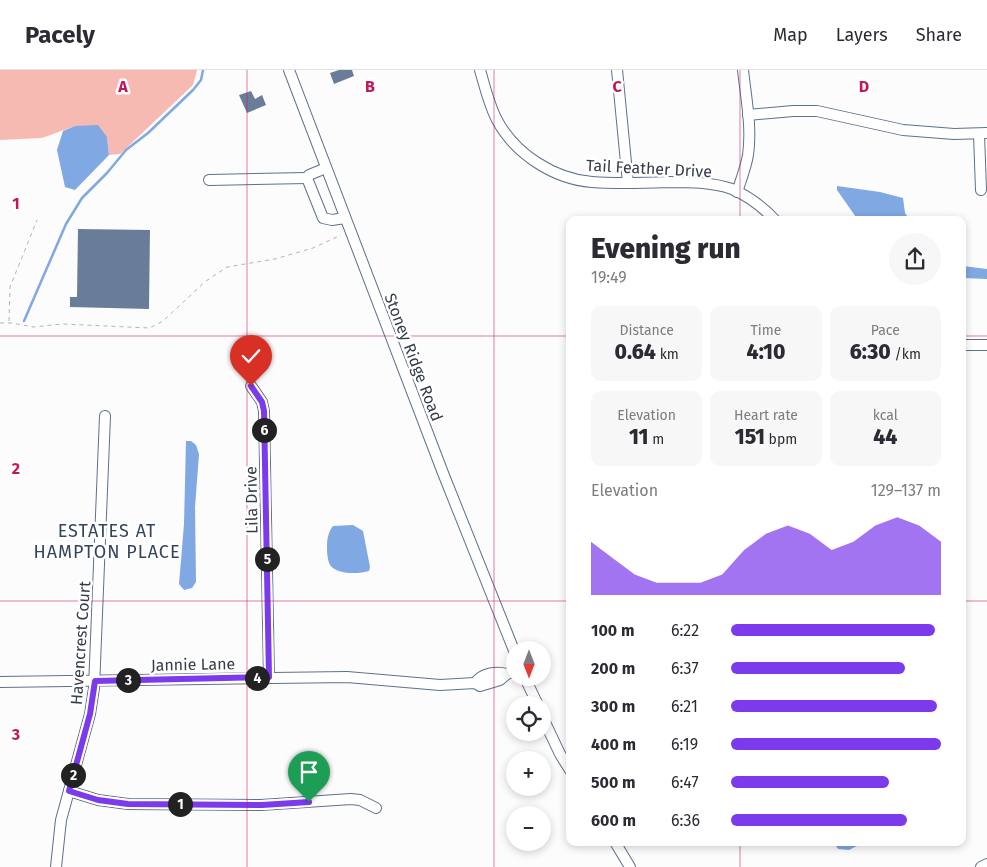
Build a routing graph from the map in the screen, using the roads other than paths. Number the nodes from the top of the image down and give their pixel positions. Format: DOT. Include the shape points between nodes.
graph roads {
  1 [pos="289,70"];
  2 [pos="480,70"];
  3 [pos="617,70"];
  4 [pos="743,70"];
  5 [pos="748,115"];
  6 [pos="983,133"];
  7 [pos="326,168"];
  8 [pos="308,178"];
  9 [pos="208,180"];
  10 [pos="628,183"];
  11 [pos="981,190"];
  12 [pos="737,192"];
  13 [pos="771,216"];
  14 [pos="346,218"];
  15 [pos="966,345"];
  16 [pos="987,345"];
  17 [pos="251,386"];
  18 [pos="105,416"];
  19 [pos="510,641"];
  20 [pos="506,673"];
  21 [pos="269,677"];
  22 [pos="95,681"];
  23 [pos="0,682"];
  24 [pos="551,733"];
  25 [pos="566,762"];
  26 [pos="69,791"];
  27 [pos="376,808"];
  28 [pos="617,846"];
  29 [pos="56,867"];
  30 [pos="630,867"];
  1 -- 7 [label="street, Stoney Ridge Road"];
  2 -- 10 [label="street, Tail Feather Drive" via="498,121 530,158 553,171 586,182"];
  3 -- 10 [label="street"];
  4 -- 5 [label="street"];
  5 -- 6 [label="street" via="817,111 903,130"];
  5 -- 12 [label="street" via="748,156"];
  6 -- 11 [label="street"];
  7 -- 8 [label="street"];
  7 -- 14 [label="street, Stoney Ridge Road"];
  8 -- 9 [label="street"];
  8 -- 14 [label="street" via="322,216 332,220"];
  10 -- 12 [label="street, Tail Feather Drive" via="704,183"];
  12 -- 13 [label="street, Tail Feather Drive"];
  14 -- 19 [label="street, Stoney Ridge Road"];
  15 -- 16 [label="street"];
  17 -- 21 [label="street, Lila Drive" via="264,411"];
  18 -- 22 [label="street, Havencrest Court"];
  20 -- 21 [label="street, Jannie Lane" via="479,677 475,683 450,685 354,677"];
  21 -- 22 [label="street, Jannie Lane"];
  22 -- 23 [label="street, Jannie Lane"];
  22 -- 26 [label="street, Havencrest Court" via="90,714"];
  24 -- 25 [label="street"];
  26 -- 27 [label="street" via="98,800 128,804 262,805 351,798"];
  26 -- 29 [label="street, Havencrest Court" via="61,820"];
  28 -- 30 [label="street"];
}
